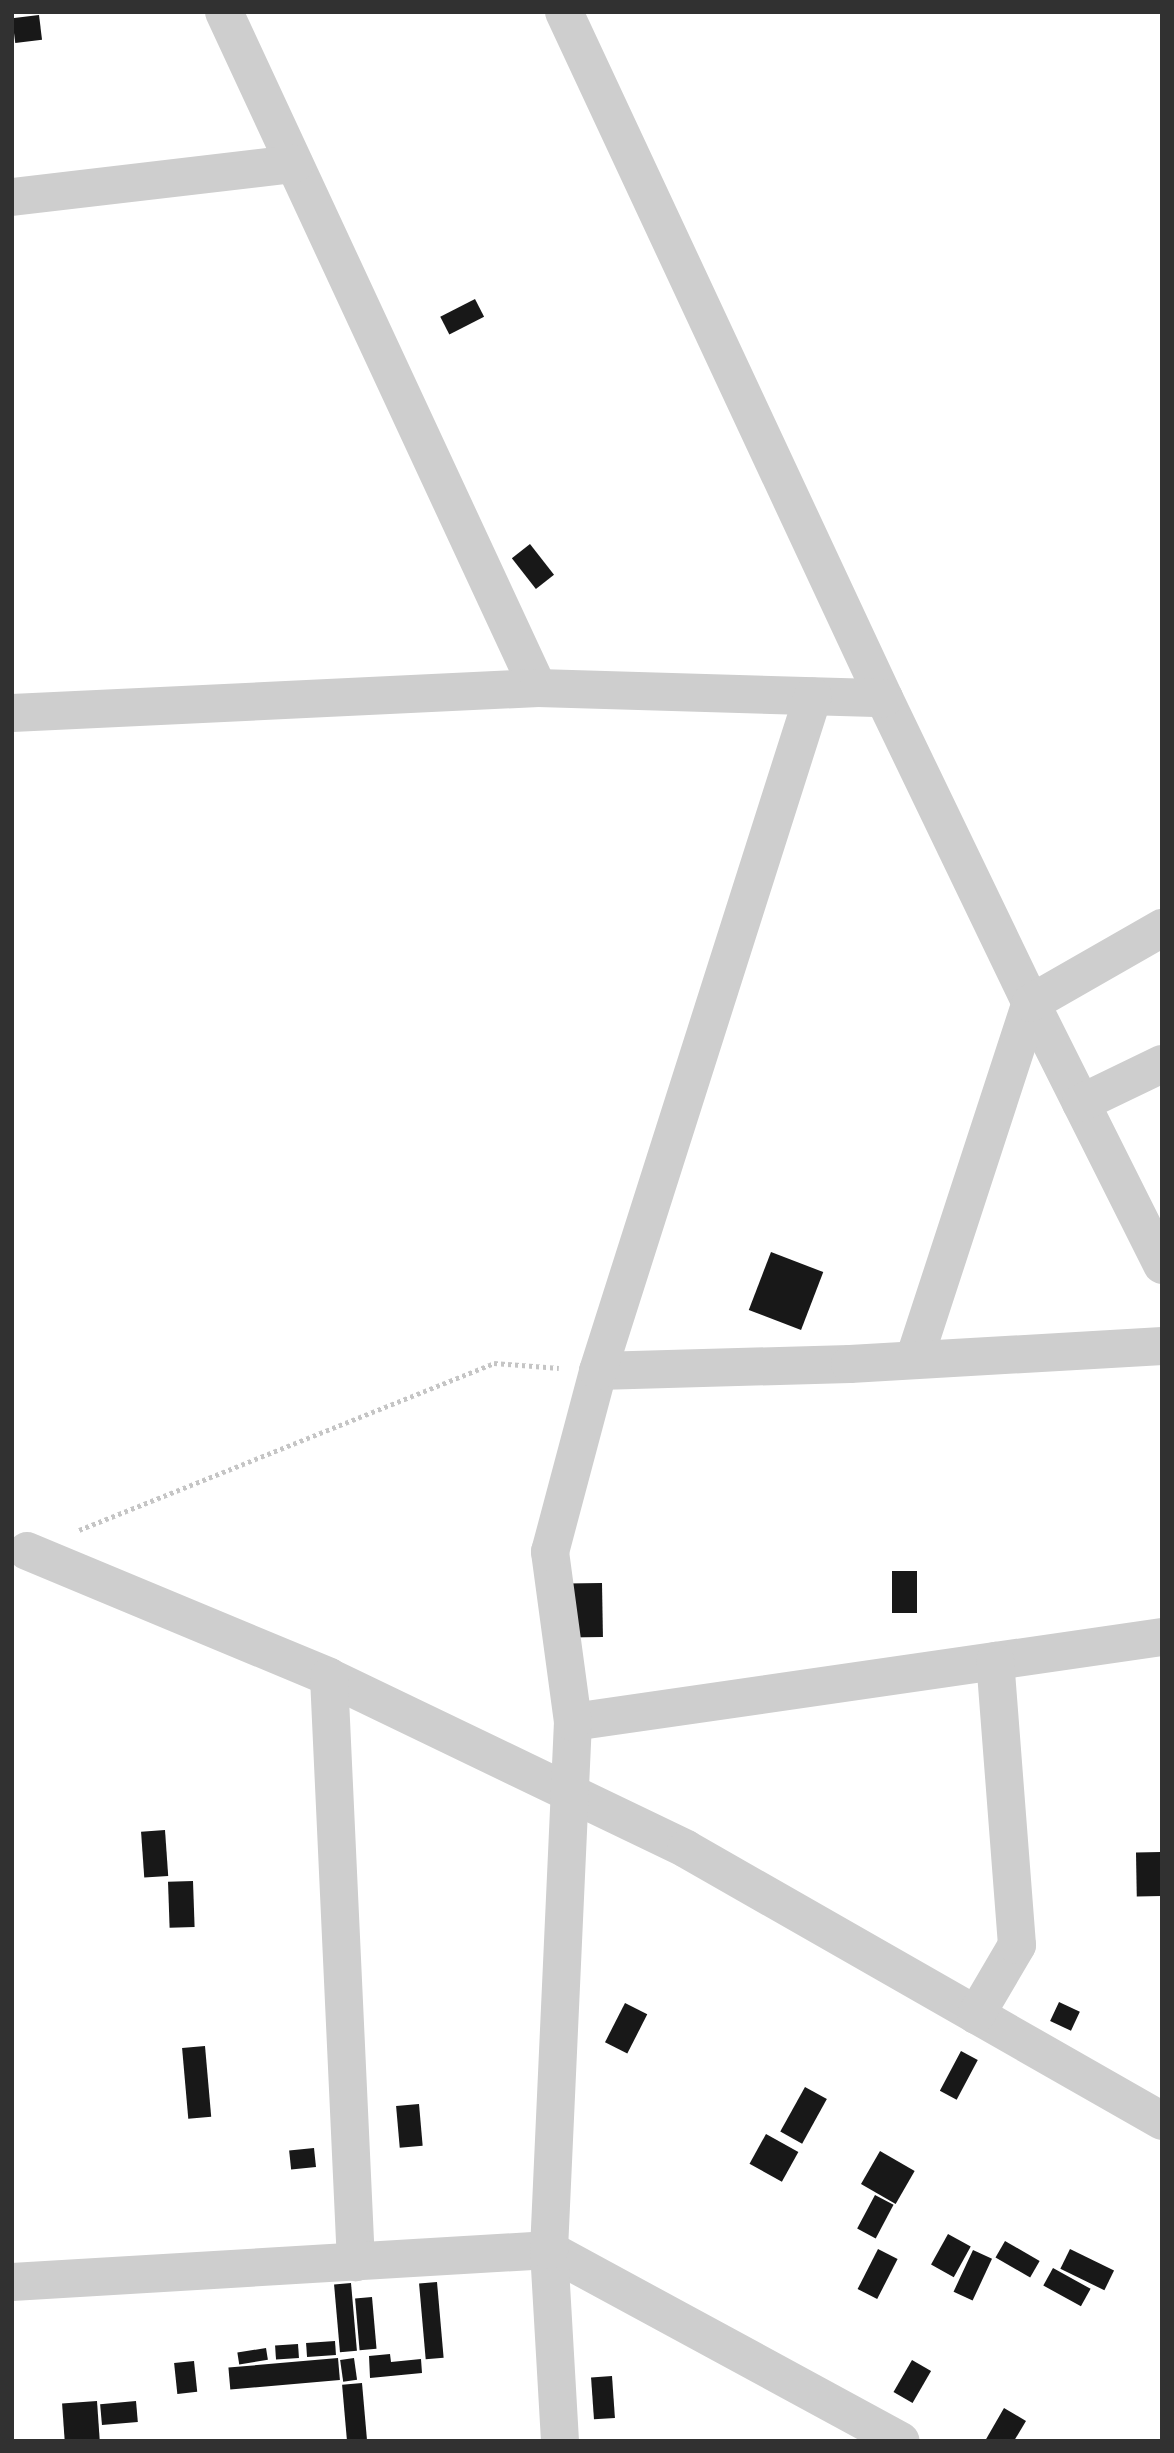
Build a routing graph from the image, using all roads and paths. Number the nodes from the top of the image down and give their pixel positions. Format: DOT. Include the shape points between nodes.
graph roads {
  1 [pos="223,12"];
  2 [pos="564,12"];
  3 [pos="295,164"];
  4 [pos="12,197"];
  5 [pos="538,688"];
  6 [pos="813,696"];
  7 [pos="884,698"];
  8 [pos="12,713"];
  9 [pos="1162,928"];
  10 [pos="1031,1003"];
  11 [pos="1162,1064"];
  12 [pos="1081,1103"];
  13 [pos="1162,1265"];
  14 [pos="1162,1346"];
  15 [pos="914,1360"];
  16 [pos="598,1371"];
  17 [pos="27,1551"];
  18 [pos="1162,1637"];
  19 [pos="995,1661"];
  20 [pos="329,1677"];
  21 [pos="573,1722"];
  22 [pos="570,1793"];
  23 [pos="976,2015"];
  24 [pos="1162,2121"];
  25 [pos="549,2250"];
  26 [pos="356,2262"];
  27 [pos="12,2282"];
  28 [pos="560,2441"];
  29 [pos="901,2441"];
  1 -- 3 [label="street"];
  2 -- 7 [label="street"];
  3 -- 4 [label="street"];
  3 -- 5 [label="street"];
  5 -- 6 [label="street"];
  5 -- 8 [label="street"];
  6 -- 7 [label="street"];
  6 -- 16 [label="street"];
  7 -- 10 [label="street"];
  9 -- 10 [label="street"];
  10 -- 12 [label="street"];
  10 -- 15 [label="street"];
  11 -- 12 [label="street"];
  12 -- 13 [label="street"];
  14 -- 15 [label="street"];
  15 -- 16 [label="street"];
  16 -- 17 [label="path" via="494,1363"];
  16 -- 21 [label="street" via="550,1552"];
  17 -- 20 [label="street"];
  18 -- 19 [label="street"];
  19 -- 21 [label="street"];
  19 -- 23 [label="street" via="1017,1945"];
  20 -- 22 [label="street"];
  20 -- 26 [label="street"];
  21 -- 22 [label="street"];
  22 -- 23 [label="street" via="686,1849"];
  22 -- 25 [label="street"];
  23 -- 24 [label="street"];
  25 -- 26 [label="street"];
  25 -- 28 [label="street"];
  25 -- 29 [label="street"];
  26 -- 27 [label="street"];
}
